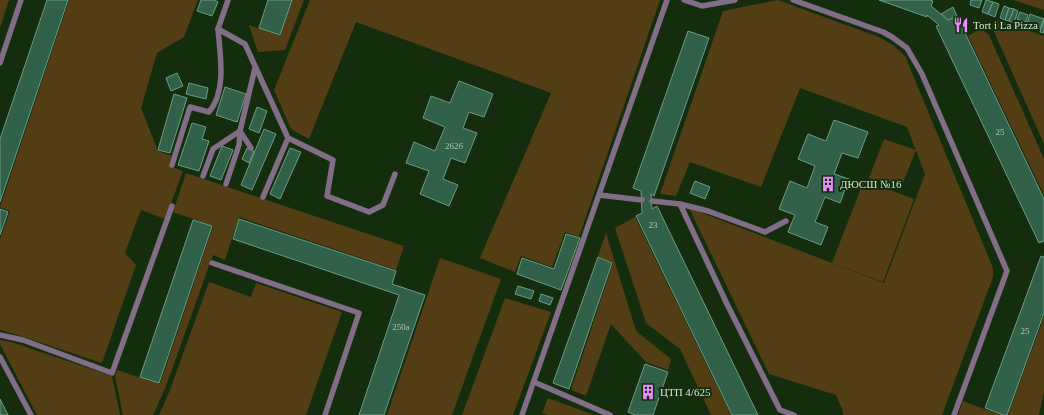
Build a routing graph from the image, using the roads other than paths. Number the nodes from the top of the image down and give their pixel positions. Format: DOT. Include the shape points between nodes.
graph roads {
  1 [pos="21,0"];
  2 [pos="228,0"];
  3 [pos="667,0"];
  4 [pos="684,0"];
  5 [pos="735,0"];
  6 [pos="792,0"];
  7 [pos="218,29"];
  8 [pos="0,63"];
  9 [pos="256,68"];
  10 [pos="240,131"];
  11 [pos="288,138"];
  12 [pos="251,148"];
  13 [pos="172,165"];
  14 [pos="395,174"];
  15 [pos="204,176"];
  16 [pos="226,184"];
  17 [pos="599,195"];
  18 [pos="264,197"];
  19 [pos="642,200"];
  20 [pos="652,201"];
  21 [pos="680,204"];
  22 [pos="172,206"];
  23 [pos="786,221"];
  24 [pos="212,263"];
  25 [pos="0,334"];
  26 [pos="0,357"];
  27 [pos="534,382"];
  28 [pos="31,415"];
  29 [pos="325,415"];
  30 [pos="522,415"];
  31 [pos="610,415"];
  32 [pos="794,415"];
  33 [pos="954,415"];
  1 -- 8 [label="lane"];
  2 -- 7 [label="lane"];
  3 -- 17 [label="lane"];
  4 -- 5 [label="lane" via="702,6"];
  6 -- 33 [label="lane" via="883,32 907,48 922,74 1007,271"];
  7 -- 9 [label="lane" via="245,44"];
  7 -- 13 [label="lane" via="221,81 213,108 209,112 190,107"];
  9 -- 10 [label="lane"];
  9 -- 11 [label="lane"];
  10 -- 12 [label="lane"];
  10 -- 15 [label="lane" via="213,149"];
  10 -- 16 [label="lane" via="239,146"];
  11 -- 14 [label="lane" via="333,160 327,196 369,212 383,205"];
  11 -- 18 [label="lane"];
  17 -- 19 [label="lane"];
  17 -- 27 [label="lane"];
  20 -- 21 [label="lane"];
  21 -- 23 [label="lane" via="708,211 765,232"];
  21 -- 32 [label="lane" via="780,410"];
  22 -- 25 [label="lane" via="112,373"];
  24 -- 29 [label="lane" via="359,313"];
  26 -- 28 [label="lane"];
  27 -- 30 [label="lane"];
  27 -- 31 [label="lane"];
}
